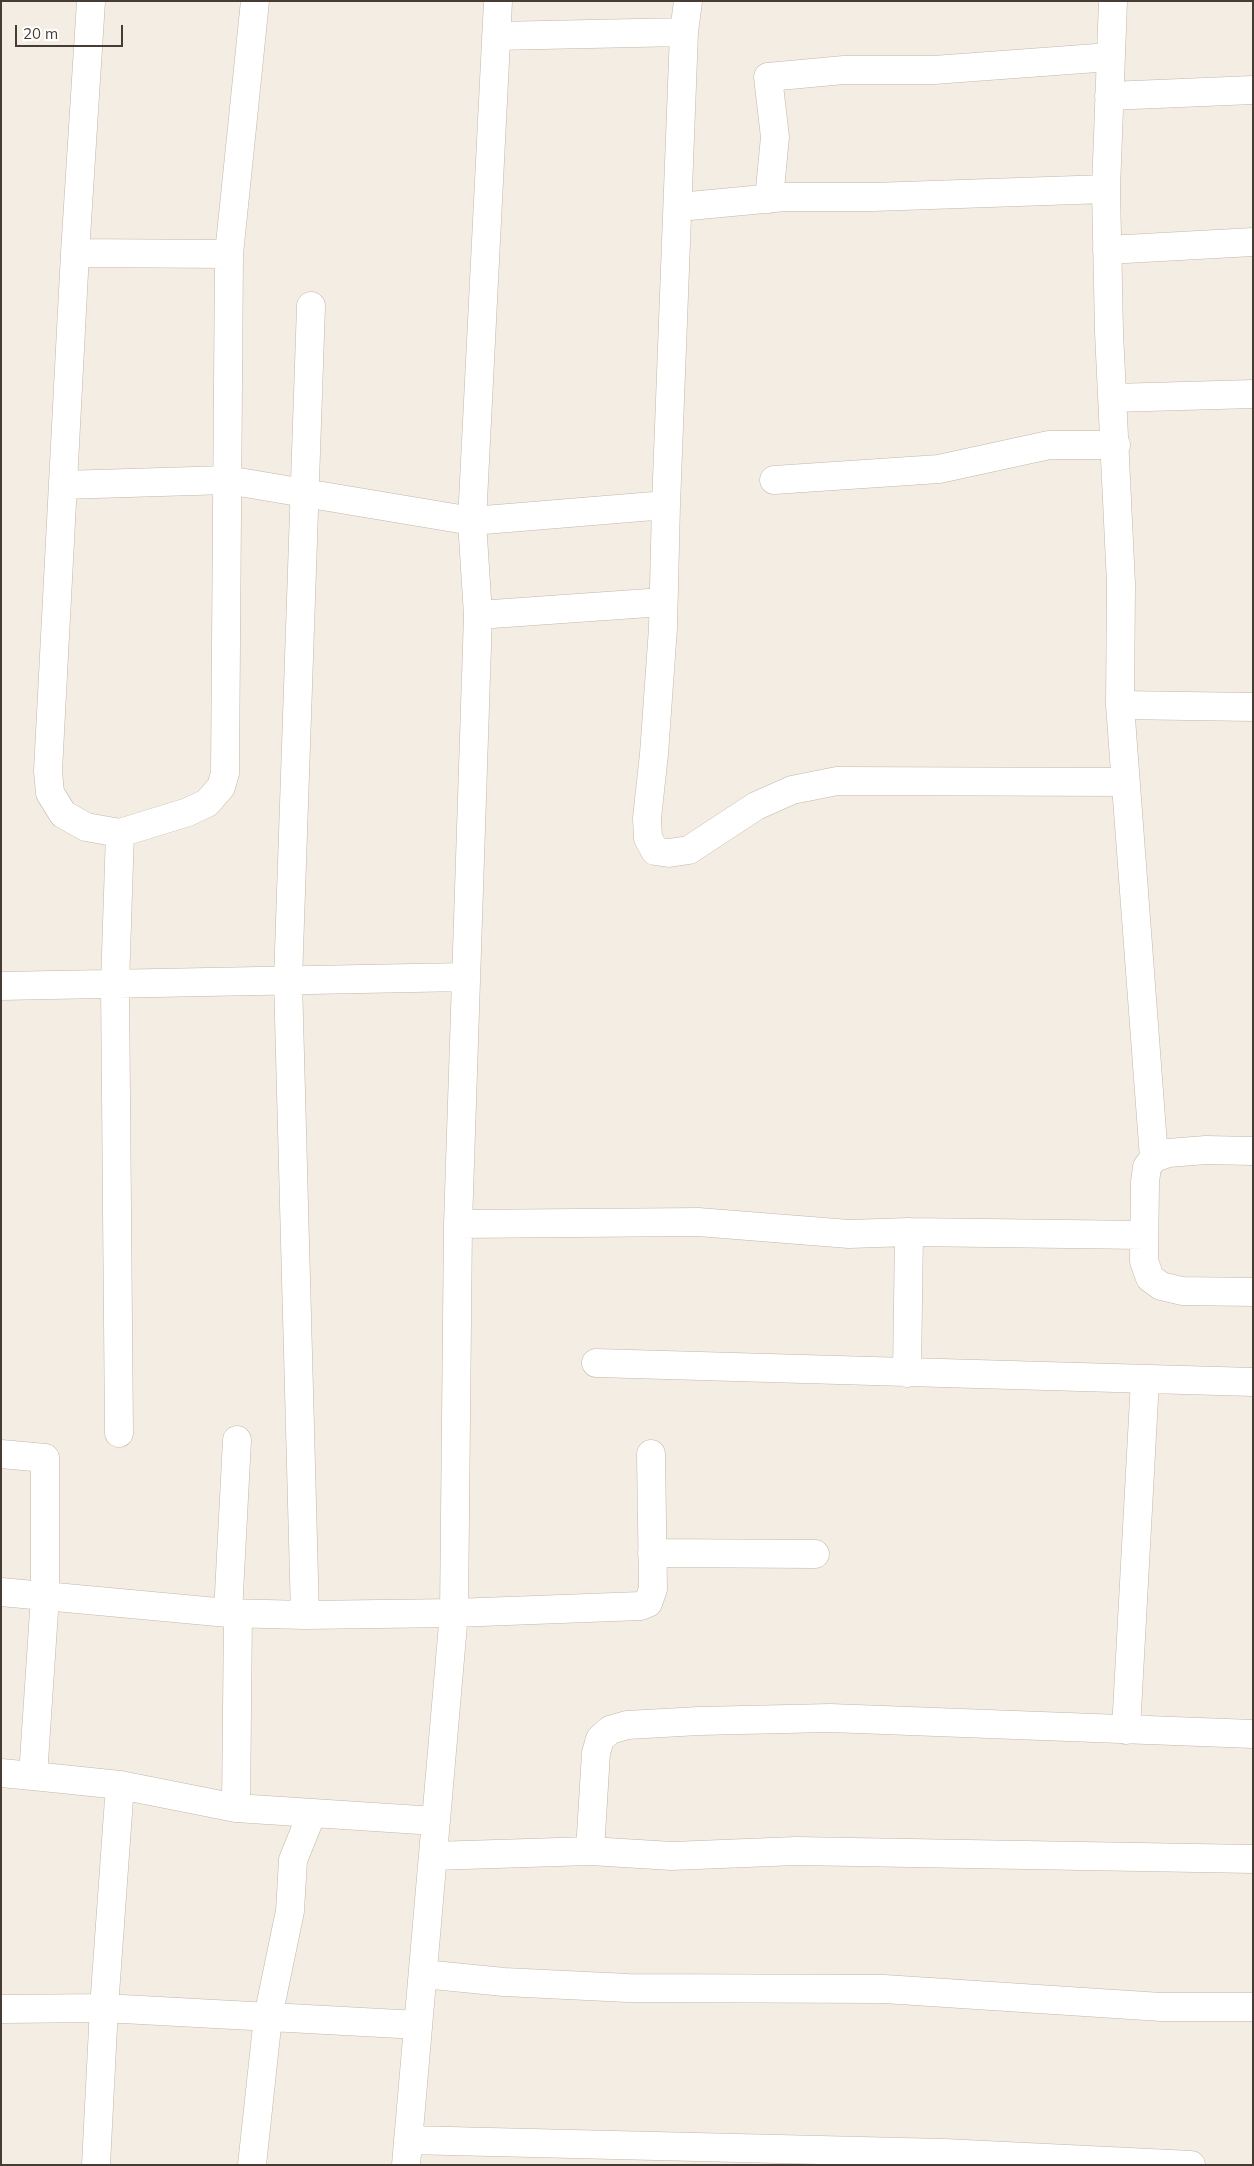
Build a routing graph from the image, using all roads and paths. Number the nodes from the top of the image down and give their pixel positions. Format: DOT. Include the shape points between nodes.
graph roads {
  1 [pos="91,1"];
  2 [pos="255,1"];
  3 [pos="498,1"];
  4 [pos="688,1"];
  5 [pos="1112,1"];
  6 [pos="684,32"];
  7 [pos="496,36"];
  8 [pos="1110,57"];
  9 [pos="1253,90"];
  10 [pos="1108,96"];
  11 [pos="1106,189"];
  12 [pos="769,199"];
  13 [pos="679,207"];
  14 [pos="1253,242"];
  15 [pos="1107,250"];
  16 [pos="75,252"];
  17 [pos="230,254"];
  18 [pos="311,306"];
  19 [pos="1253,394"];
  20 [pos="1113,398"];
  21 [pos="1116,445"];
  22 [pos="227,480"];
  23 [pos="774,480"];
  24 [pos="63,485"];
  25 [pos="305,493"];
  26 [pos="666,505"];
  27 [pos="472,521"];
  28 [pos="663,602"];
  29 [pos="478,615"];
  30 [pos="1120,705"];
  31 [pos="1253,707"];
  32 [pos="1126,782"];
  33 [pos="120,833"];
  34 [pos="465,978"];
  35 [pos="288,980"];
  36 [pos="115,984"];
  37 [pos="1,986"];
  38 [pos="1253,1151"];
  39 [pos="1154,1158"];
  40 [pos="458,1224"];
  41 [pos="909,1232"];
  42 [pos="1144,1236"];
  43 [pos="1253,1292"];
  44 [pos="596,1363"];
  45 [pos="907,1373"];
  46 [pos="1145,1380"];
  47 [pos="1253,1382"];
  48 [pos="119,1433"];
  49 [pos="236,1440"];
  50 [pos="1,1454"];
  51 [pos="651,1454"];
  52 [pos="652,1553"];
  53 [pos="815,1554"];
  54 [pos="1,1592"];
  55 [pos="45,1596"];
  56 [pos="233,1613"];
  57 [pos="454,1613"];
  58 [pos="305,1615"];
  59 [pos="1126,1730"];
  60 [pos="1253,1734"];
  61 [pos="1,1773"];
  62 [pos="33,1776"];
  63 [pos="120,1785"];
  64 [pos="236,1808"];
  65 [pos="312,1813"];
  66 [pos="436,1821"];
  67 [pos="590,1851"];
  68 [pos="432,1856"];
  69 [pos="1253,1859"];
  70 [pos="422,1974"];
  71 [pos="1253,2007"];
  72 [pos="104,2008"];
  73 [pos="1,2009"];
  74 [pos="268,2017"];
  75 [pos="418,2025"];
  76 [pos="407,2152"];
  77 [pos="502,2154"];
  78 [pos="96,2165"];
  79 [pos="252,2165"];
  80 [pos="1191,2165"];
  1 -- 16 [label="street"];
  2 -- 17 [label="street"];
  3 -- 7 [label="street"];
  4 -- 6 [label="street"];
  5 -- 8 [label="street"];
  6 -- 7 [label="street"];
  6 -- 13 [label="street"];
  7 -- 27 [label="street"];
  8 -- 10 [label="street"];
  8 -- 12 [label="street" via="934,70 844,70 768,77 775,136"];
  9 -- 10 [label="street"];
  10 -- 11 [label="street"];
  11 -- 12 [label="street"];
  11 -- 15 [label="street"];
  12 -- 13 [label="street"];
  13 -- 26 [label="street"];
  14 -- 15 [label="street"];
  15 -- 20 [label="street"];
  16 -- 17 [label="street"];
  16 -- 24 [label="street"];
  17 -- 22 [label="street"];
  18 -- 25 [label="street"];
  19 -- 20 [label="street"];
  20 -- 21 [label="street"];
  21 -- 23 [label="street" via="1049,445 939,469"];
  21 -- 30 [label="street" via="1121,584"];
  22 -- 24 [label="street"];
  22 -- 25 [label="street"];
  22 -- 33 [label="street" via="225,773 221,788 207,804"];
  24 -- 33 [label="street" via="48,771 50,793 63,814 86,826"];
  25 -- 27 [label="street"];
  25 -- 35 [label="street"];
  26 -- 27 [label="street"];
  26 -- 28 [label="street"];
  27 -- 29 [label="street"];
  28 -- 29 [label="street"];
  28 -- 32 [label="street" via="647,818 648,838 655,851 689,850 756,806 792,790 837,781"];
  29 -- 34 [label="street"];
  30 -- 31 [label="street"];
  30 -- 32 [label="street"];
  32 -- 39 [label="street"];
  33 -- 36 [label="street"];
  34 -- 35 [label="street"];
  34 -- 40 [label="street"];
  35 -- 36 [label="street"];
  35 -- 58 [label="street"];
  36 -- 37 [label="street"];
  36 -- 48 [label="street"];
  38 -- 39 [label="street" via="1206,1150 1168,1153"];
  39 -- 42 [label="street" via="1147,1167"];
  40 -- 41 [label="street" via="698,1222 849,1234"];
  40 -- 57 [label="street"];
  41 -- 42 [label="street"];
  41 -- 45 [label="street"];
  42 -- 43 [label="street" via="1144,1261 1150,1278 1161,1286 1182,1291"];
  44 -- 45 [label="street"];
  45 -- 46 [label="street"];
  46 -- 47 [label="street"];
  46 -- 59 [label="street"];
  49 -- 56 [label="street"];
  50 -- 55 [label="street" via="45,1458"];
  51 -- 52 [label="street"];
  52 -- 53 [label="street"];
  52 -- 57 [label="street" via="651,1596 648,1603 641,1606"];
  54 -- 55 [label="street"];
  55 -- 56 [label="street"];
  55 -- 62 [label="street"];
  56 -- 58 [label="street"];
  56 -- 64 [label="street"];
  57 -- 58 [label="street"];
  57 -- 66 [label="street"];
  59 -- 60 [label="street"];
  59 -- 67 [label="street" via="830,1718 627,1725 610,1730 600,1739 596,1753"];
  61 -- 62 [label="street"];
  62 -- 63 [label="street"];
  63 -- 64 [label="street"];
  63 -- 72 [label="street"];
  64 -- 65 [label="street"];
  65 -- 66 [label="street"];
  65 -- 74 [label="street" via="293,1860 290,1911"];
  66 -- 68 [label="street"];
  67 -- 68 [label="street"];
  67 -- 69 [label="street" via="672,1856 796,1851"];
  68 -- 70 [label="street"];
  70 -- 71 [label="street" via="628,1988 884,1989 1161,2006"];
  70 -- 75 [label="street"];
  72 -- 73 [label="street"];
  72 -- 74 [label="street"];
  72 -- 78 [label="street"];
  74 -- 75 [label="street"];
  74 -- 79 [label="street"];
  75 -- 76 [label="street"];
  76 -- 77 [label="street"];
  77 -- 80 [label="street" via="944,2153"];
}
